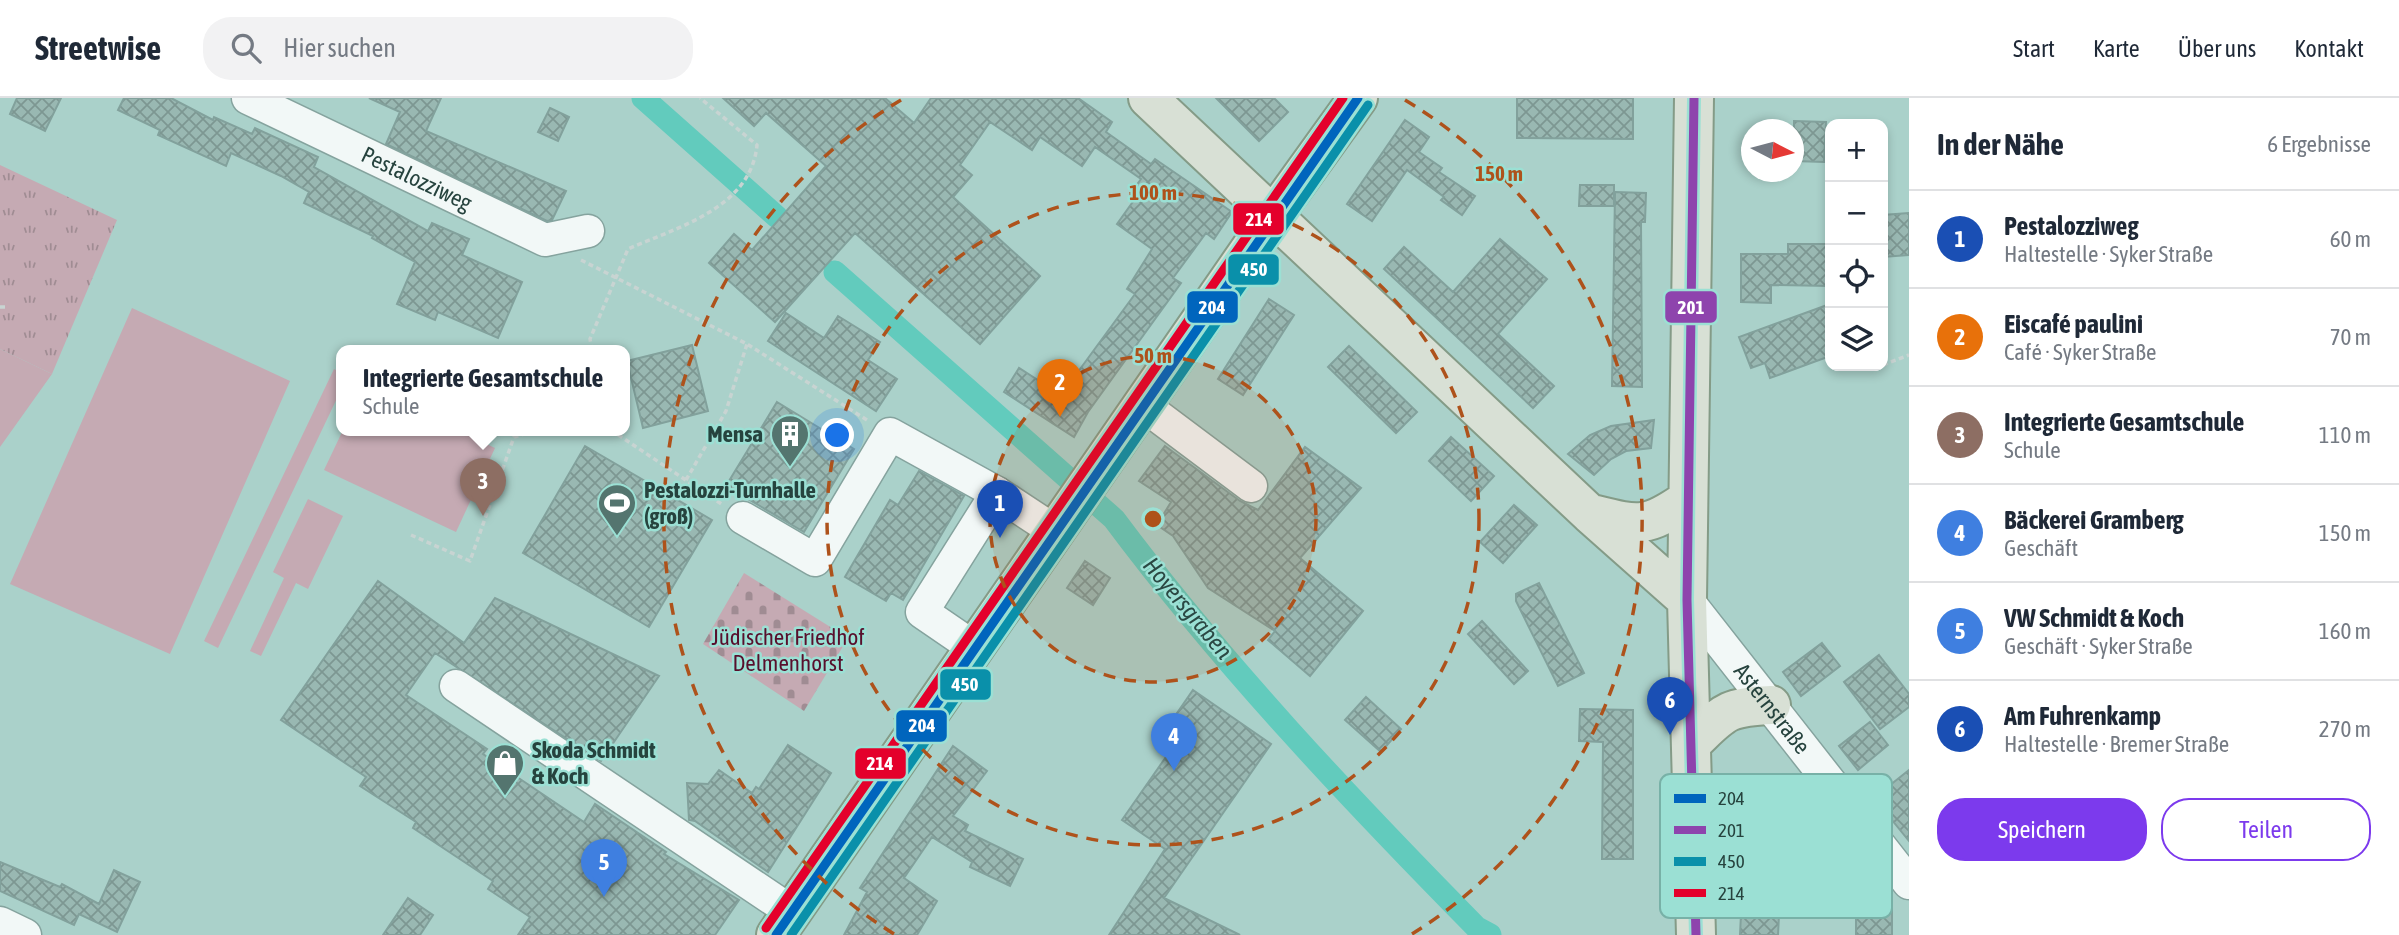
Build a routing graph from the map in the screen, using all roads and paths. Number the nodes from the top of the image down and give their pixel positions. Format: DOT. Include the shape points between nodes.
graph roads {
  1 [pos="248,98"];
  2 [pos="700,98"];
  3 [pos="1148,98"];
  4 [pos="1358,98"];
  5 [pos="1694,98"];
  6 [pos="1273,216"];
  7 [pos="588,231"];
  8 [pos="545,240"];
  9 [pos="615,279"];
  10 [pos="0,307"];
  11 [pos="8,307"];
  12 [pos="747,344"];
  13 [pos="591,345"];
  14 [pos="1909,355"];
  15 [pos="1888,363"];
  16 [pos="1143,405"];
  17 [pos="890,434"];
  18 [pos="517,436"];
  19 [pos="620,436"];
  20 [pos="685,480"];
  21 [pos="1251,486"];
  22 [pos="997,493"];
  23 [pos="1688,500"];
  24 [pos="1590,514"];
  25 [pos="743,519"];
  26 [pos="1062,523"];
  27 [pos="411,535"];
  28 [pos="1687,600"];
  29 [pos="976,649"];
  30 [pos="456,685"];
  31 [pos="1771,705"];
  32 [pos="1691,744"];
  33 [pos="1692,774"];
  34 [pos="1824,774"];
  35 [pos="1892,861"];
  36 [pos="1909,883"];
  37 [pos="0,923"];
  38 [pos="784,923"];
  39 [pos="25,935"];
  1 -- 8 [label="street, Pestalozziweg"];
  2 -- 9 [label="path" via="757,145 755,164 720,208 628,249"];
  3 -- 6 [label="main road"];
  4 -- 6 [label="main road"];
  5 -- 23 [label="main road"];
  6 -- 16 [label="main road"];
  6 -- 24 [label="main road"];
  7 -- 8 [label="street"];
  8 -- 9 [label="path"];
  9 -- 12 [label="path"];
  9 -- 13 [label="path"];
  10 -- 11 [label="path"];
  12 -- 17 [label="path"];
  12 -- 20 [label="path" via="726,411"];
  14 -- 15 [label="path"];
  16 -- 21 [label="street"];
  16 -- 26 [label="main road"];
  17 -- 22 [label="street"];
  17 -- 25 [label="street" via="815,560"];
  18 -- 27 [label="path" via="470,561"];
  19 -- 20 [label="path"];
  20 -- 25 [label="path"];
  22 -- 26 [label="street"];
  22 -- 29 [label="street" via="922,612"];
  23 -- 24 [label="main road" via="1647,523"];
  23 -- 28 [label="main road"];
  24 -- 28 [label="main road"];
  26 -- 29 [label="main road"];
  28 -- 31 [label="street, Asternstraße"];
  28 -- 32 [label="main road"];
  29 -- 38 [label="main road"];
  30 -- 38 [label="street"];
  31 -- 32 [label="main road" via="1737,706"];
  31 -- 34 [label="street, Asternstraße"];
  32 -- 33 [label="main road"];
  35 -- 36 [label="street, Asternstraße"];
  37 -- 39 [label="street"];
}
